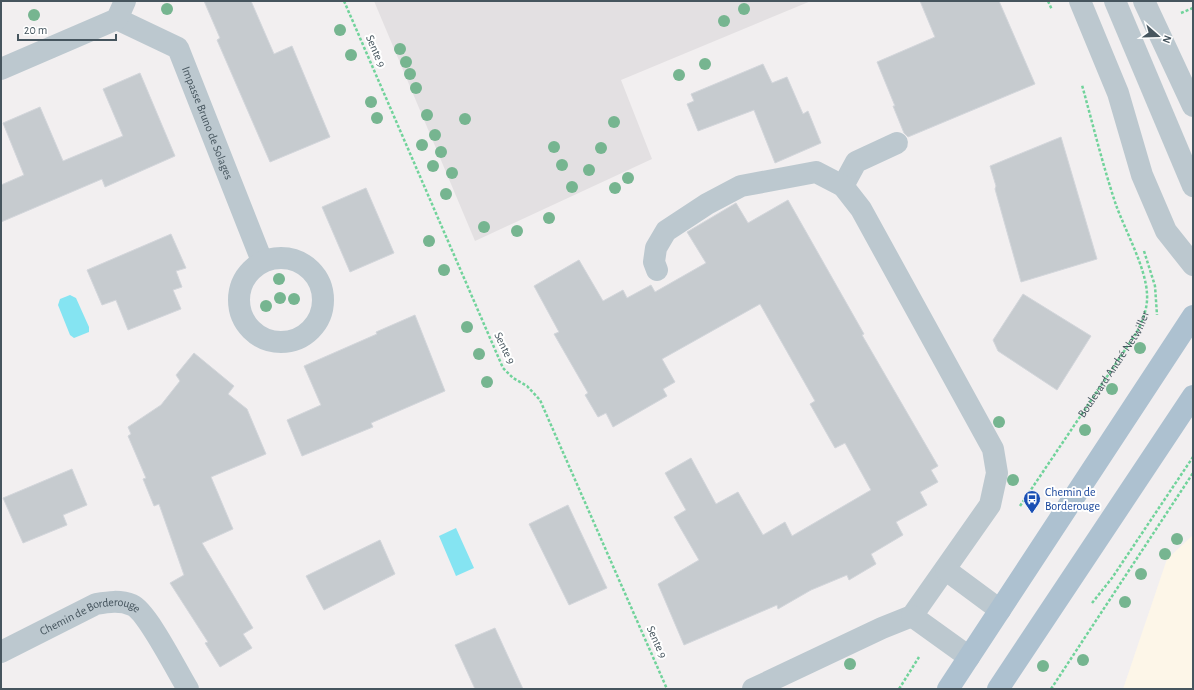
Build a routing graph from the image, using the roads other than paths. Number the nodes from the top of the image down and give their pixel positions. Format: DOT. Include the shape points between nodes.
graph roads {
  1 [pos="1080,1"];
  2 [pos="1115,1"];
  3 [pos="1144,1"];
  4 [pos="121,10"];
  5 [pos="1,69"];
  6 [pos="1193,106"];
  7 [pos="897,143"];
  8 [pos="844,186"];
  9 [pos="1193,186"];
  10 [pos="262,261"];
  11 [pos="1193,265"];
  12 [pos="657,270"];
  13 [pos="1193,316"];
  14 [pos="1193,396"];
  15 [pos="946,570"];
  16 [pos="1000,610"];
  17 [pos="912,616"];
  18 [pos="1,652"];
  19 [pos="969,658"];
  20 [pos="188,689"];
  21 [pos="753,689"];
  22 [pos="948,689"];
  23 [pos="998,689"];
  1 -- 11 [label="street" via="1118,93 1142,175 1166,231"];
  2 -- 9 [label="street"];
  3 -- 6 [label="street"];
  4 -- 5 [label="street"];
  4 -- 10 [label="street, Impasse Bruno de Solages" via="178,48"];
  7 -- 8 [label="street" via="856,162"];
  8 -- 12 [label="street" via="816,172 741,186 706,204 666,231 656,248 654,262"];
  8 -- 15 [label="street" via="860,209 993,449 997,474 990,505"];
  13 -- 16 [label="main road"];
  14 -- 23 [label="main road"];
  15 -- 16 [label="street"];
  15 -- 17 [label="street"];
  16 -- 19 [label="main road"];
  17 -- 19 [label="street"];
  17 -- 21 [label="street"];
  18 -- 20 [label="street, Chemin de Borderouge" via="96,604 120,602 133,605 148,620"];
  19 -- 22 [label="main road"];
}
